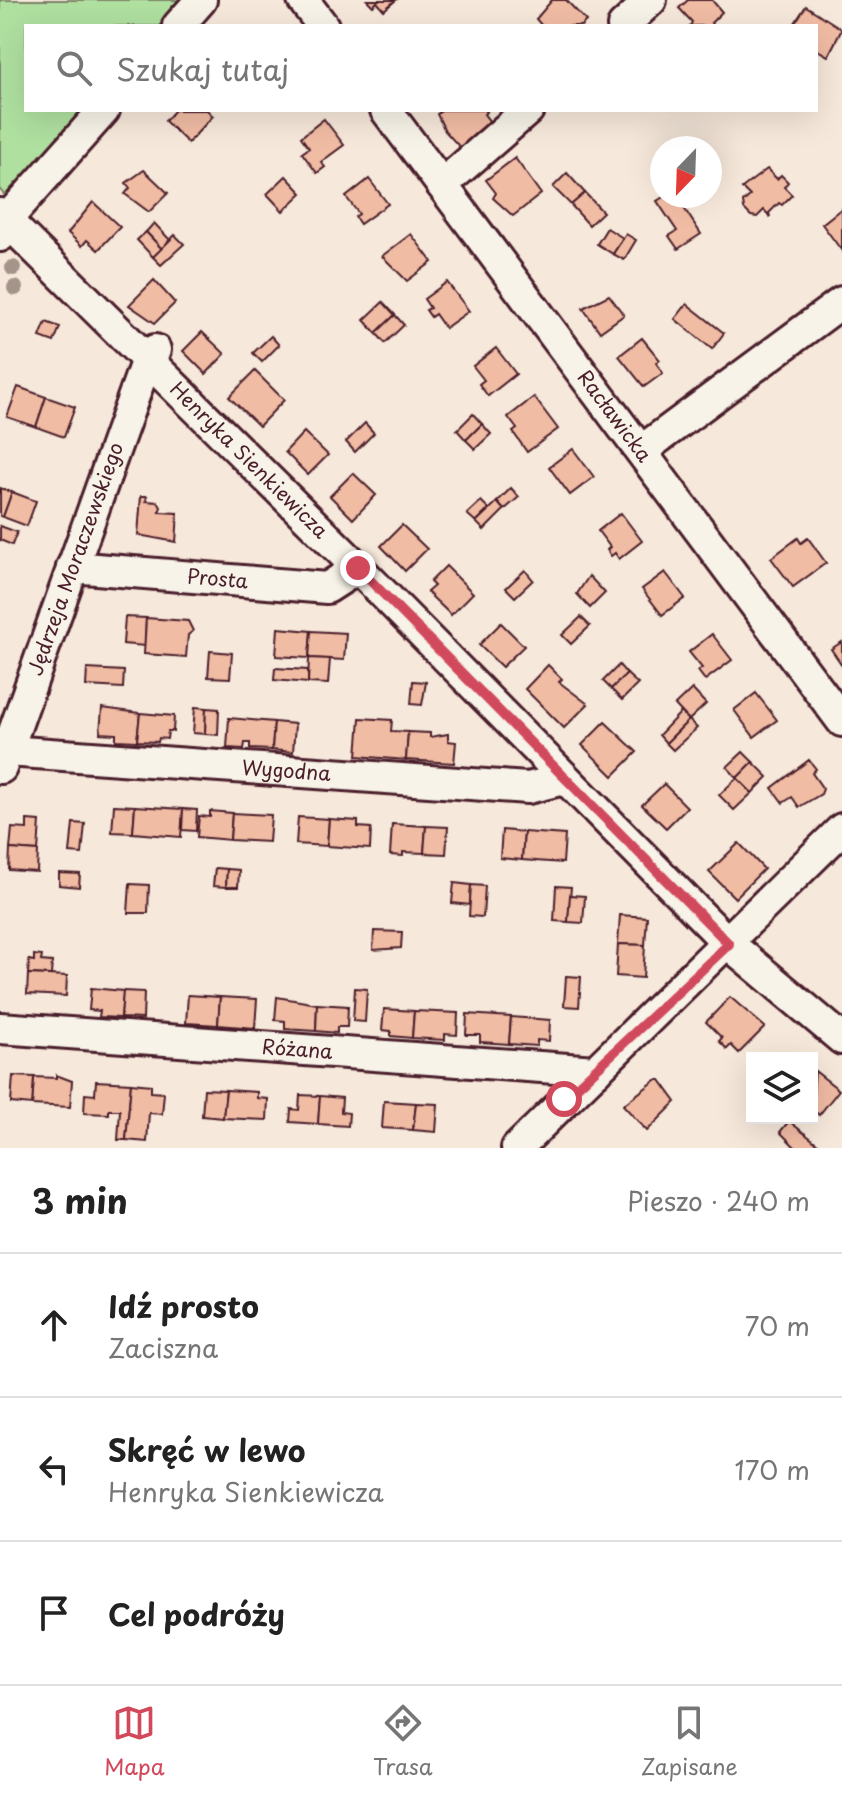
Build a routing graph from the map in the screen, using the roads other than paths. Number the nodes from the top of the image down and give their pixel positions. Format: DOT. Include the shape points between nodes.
graph roads {
  1 [pos="201,0"];
  2 [pos="303,0"];
  3 [pos="651,0"];
  4 [pos="180,24"];
  5 [pos="321,24"];
  6 [pos="625,24"];
  7 [pos="102,112"];
  8 [pos="387,112"];
  9 [pos="526,112"];
  10 [pos="442,185"];
  11 [pos="3,224"];
  12 [pos="842,302"];
  13 [pos="151,356"];
  14 [pos="641,451"];
  15 [pos="72,567"];
  16 [pos="358,568"];
  17 [pos="842,721"];
  18 [pos="4,760"];
  19 [pos="564,779"];
  20 [pos="842,829"];
  21 [pos="729,944"];
  22 [pos="0,1028"];
  23 [pos="842,1039"];
  24 [pos="596,1071"];
  25 [pos="517,1148"];
  1 -- 4 [label="street"];
  2 -- 5 [label="street"];
  3 -- 6 [label="street"];
  7 -- 11 [label="street"];
  8 -- 10 [label="street, Racławicka"];
  9 -- 10 [label="street"];
  10 -- 14 [label="street, Racławicka"];
  11 -- 13 [label="street, Henryka Sienkiewicza"];
  12 -- 14 [label="street"];
  13 -- 15 [label="street, Jędrzeja Moraczewskiego"];
  13 -- 16 [label="street, Henryka Sienkiewicza"];
  14 -- 17 [label="street, Racławicka"];
  15 -- 16 [label="street, Prosta" via="327,588"];
  15 -- 18 [label="street, Jędrzeja Moraczewskiego"];
  16 -- 19 [label="street, Henryka Sienkiewicza"];
  18 -- 19 [label="street, Wygodna" via="528,788"];
  19 -- 21 [label="street, Henryka Sienkiewicza"];
  20 -- 21 [label="street"];
  21 -- 23 [label="street, Henryka Sienkiewicza"];
  21 -- 24 [label="street"];
  22 -- 24 [label="street, Różana"];
  24 -- 25 [label="street"];
}
